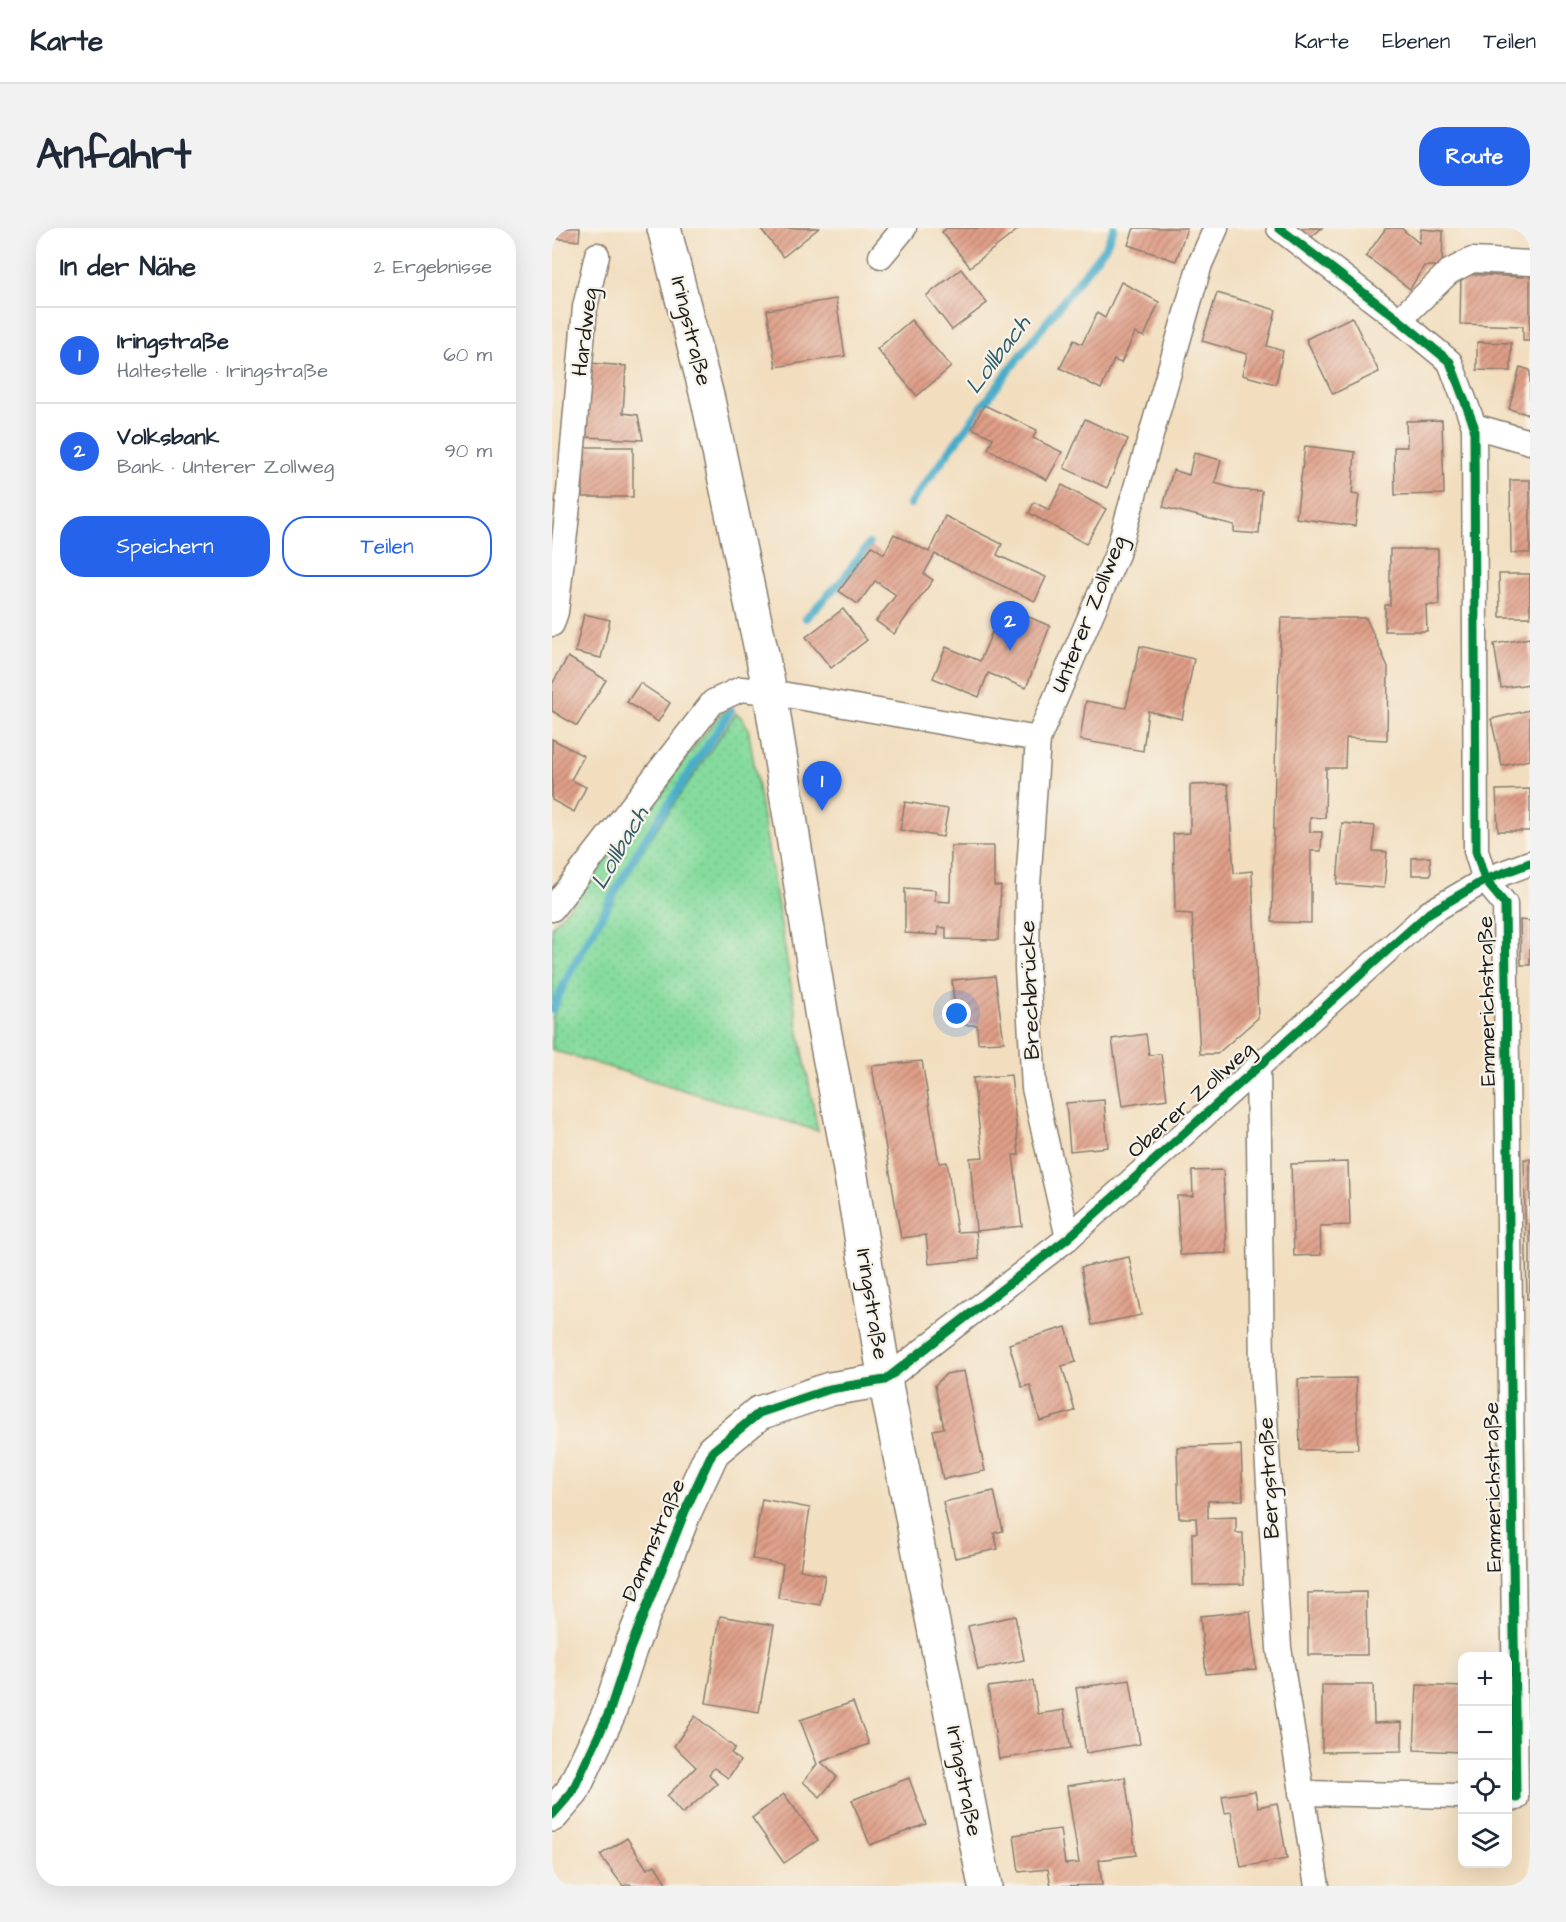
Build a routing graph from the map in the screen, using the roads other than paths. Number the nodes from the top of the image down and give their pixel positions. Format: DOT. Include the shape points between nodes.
graph roads {
  1 [pos="664,228"];
  2 [pos="904,228"];
  3 [pos="1216,228"];
  4 [pos="1279,228"];
  5 [pos="597,255"];
  6 [pos="881,256"];
  7 [pos="1530,262"];
  8 [pos="1399,320"];
  9 [pos="1474,426"];
  10 [pos="1530,442"];
  11 [pos="552,624"];
  12 [pos="770,692"];
  13 [pos="1038,739"];
  14 [pos="1530,863"];
  15 [pos="1485,880"];
  16 [pos="552,909"];
  17 [pos="1258,1066"];
  18 [pos="1068,1238"];
  19 [pos="885,1380"];
  20 [pos="1301,1793"];
  21 [pos="1458,1796"];
  22 [pos="1518,1798"];
  23 [pos="552,1815"];
  24 [pos="985,1886"];
  25 [pos="1317,1886"];
  1 -- 12 [label="main road, Iringstraße" via="708,400"];
  2 -- 6 [label="street"];
  3 -- 13 [label="street, Unterer Zollweg" via="1200,264 1117,554"];
  4 -- 8 [label="street, Emmerichstraße"];
  5 -- 11 [label="street, Hardweg" via="585,307 567,514"];
  7 -- 8 [label="street" via="1472,260 1449,272"];
  8 -- 9 [label="street, Emmerichstraße" via="1450,362"];
  9 -- 10 [label="street"];
  9 -- 15 [label="street, Emmerichstraße" via="1476,851"];
  12 -- 13 [label="street"];
  12 -- 16 [label="street" via="741,689 713,702"];
  12 -- 19 [label="main road, Iringstraße"];
  13 -- 18 [label="street, Brechbrücke" via="1027,968 1034,1088"];
  14 -- 15 [label="street, Oberer Zollweg"];
  15 -- 17 [label="street, Oberer Zollweg" via="1429,913"];
  15 -- 22 [label="street, Emmerichstraße" via="1505,904"];
  17 -- 18 [label="street, Oberer Zollweg"];
  17 -- 20 [label="street, Bergstraße" via="1264,1393 1279,1648"];
  18 -- 19 [label="street, Oberer Zollweg"];
  19 -- 23 [label="main road, Dammstraße" via="830,1389 759,1413 714,1451 685,1511 609,1713 572,1792"];
  19 -- 24 [label="main road, Iringstraße"];
  20 -- 21 [label="street"];
  20 -- 25 [label="street, Bergstraße"];
}
